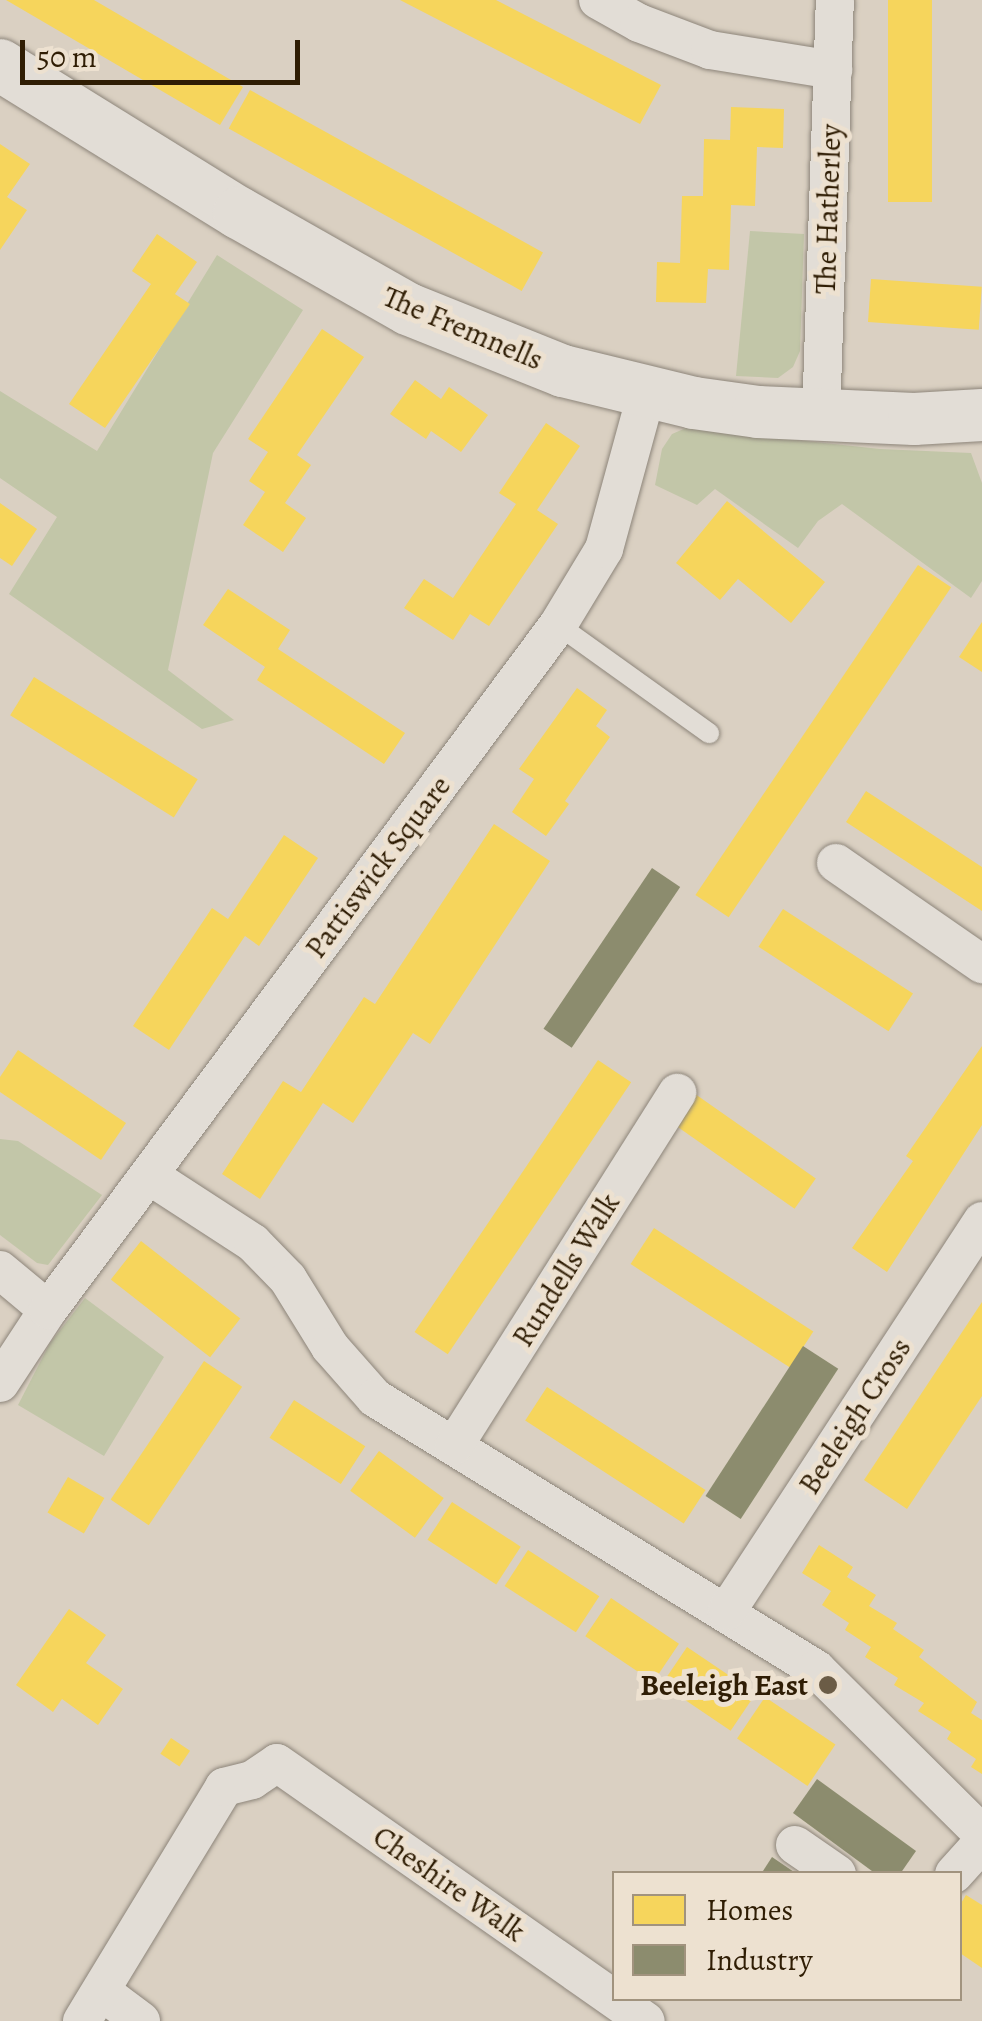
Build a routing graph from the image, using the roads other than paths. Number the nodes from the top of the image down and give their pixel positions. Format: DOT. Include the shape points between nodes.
graph roads {
  1 [pos="598,0"];
  2 [pos="835,0"];
  3 [pos="0,65"];
  4 [pos="833,70"];
  5 [pos="647,392"];
  6 [pos="982,415"];
  7 [pos="821,418"];
  8 [pos="558,625"];
  9 [pos="709,734"];
  10 [pos="836,863"];
  11 [pos="982,964"];
  12 [pos="678,1093"];
  13 [pos="150,1176"];
  14 [pos="982,1221"];
  15 [pos="0,1270"];
  16 [pos="48,1310"];
  17 [pos="0,1382"];
  18 [pos="454,1446"];
  19 [pos="727,1611"];
  20 [pos="982,1834"];
  21 [pos="982,1844"];
  22 [pos="795,1845"];
  23 [pos="833,1871"];
  24 [pos="957,1871"];
  25 [pos="612,1997"];
  26 [pos="617,2001"];
  27 [pos="92,2006"];
  28 [pos="141,2021"];
  29 [pos="646,2021"];
  1 -- 4 [label="street" via="710,50"];
  2 -- 4 [label="street, The Hatherley"];
  3 -- 5 [label="street, The Fremnells" via="408,309 564,370"];
  4 -- 7 [label="street, The Hatherley"];
  5 -- 7 [label="street, The Fremnells"];
  5 -- 8 [label="street, Pattiswick Square" via="604,549"];
  6 -- 7 [label="street, The Fremnells"];
  8 -- 9 [label="lane"];
  8 -- 13 [label="street, Pattiswick Square"];
  10 -- 11 [label="street"];
  12 -- 18 [label="street, Rundells Walk"];
  13 -- 16 [label="street, Pattiswick Square"];
  13 -- 18 [label="street" via="253,1243 288,1278 354,1377 375,1398"];
  14 -- 19 [label="street, Beeleigh Cross"];
  15 -- 16 [label="street"];
  16 -- 17 [label="street, Pattiswick Square"];
  18 -- 19 [label="street"];
  19 -- 20 [label="street" via="816,1670"];
  21 -- 24 [label="street"];
  22 -- 23 [label="street"];
  25 -- 27 [label="street, Cheshire Walk" via="277,1764 224,1787"];
  26 -- 29 [label="street, Cheshire Walk"];
  27 -- 28 [label="street"];
}
